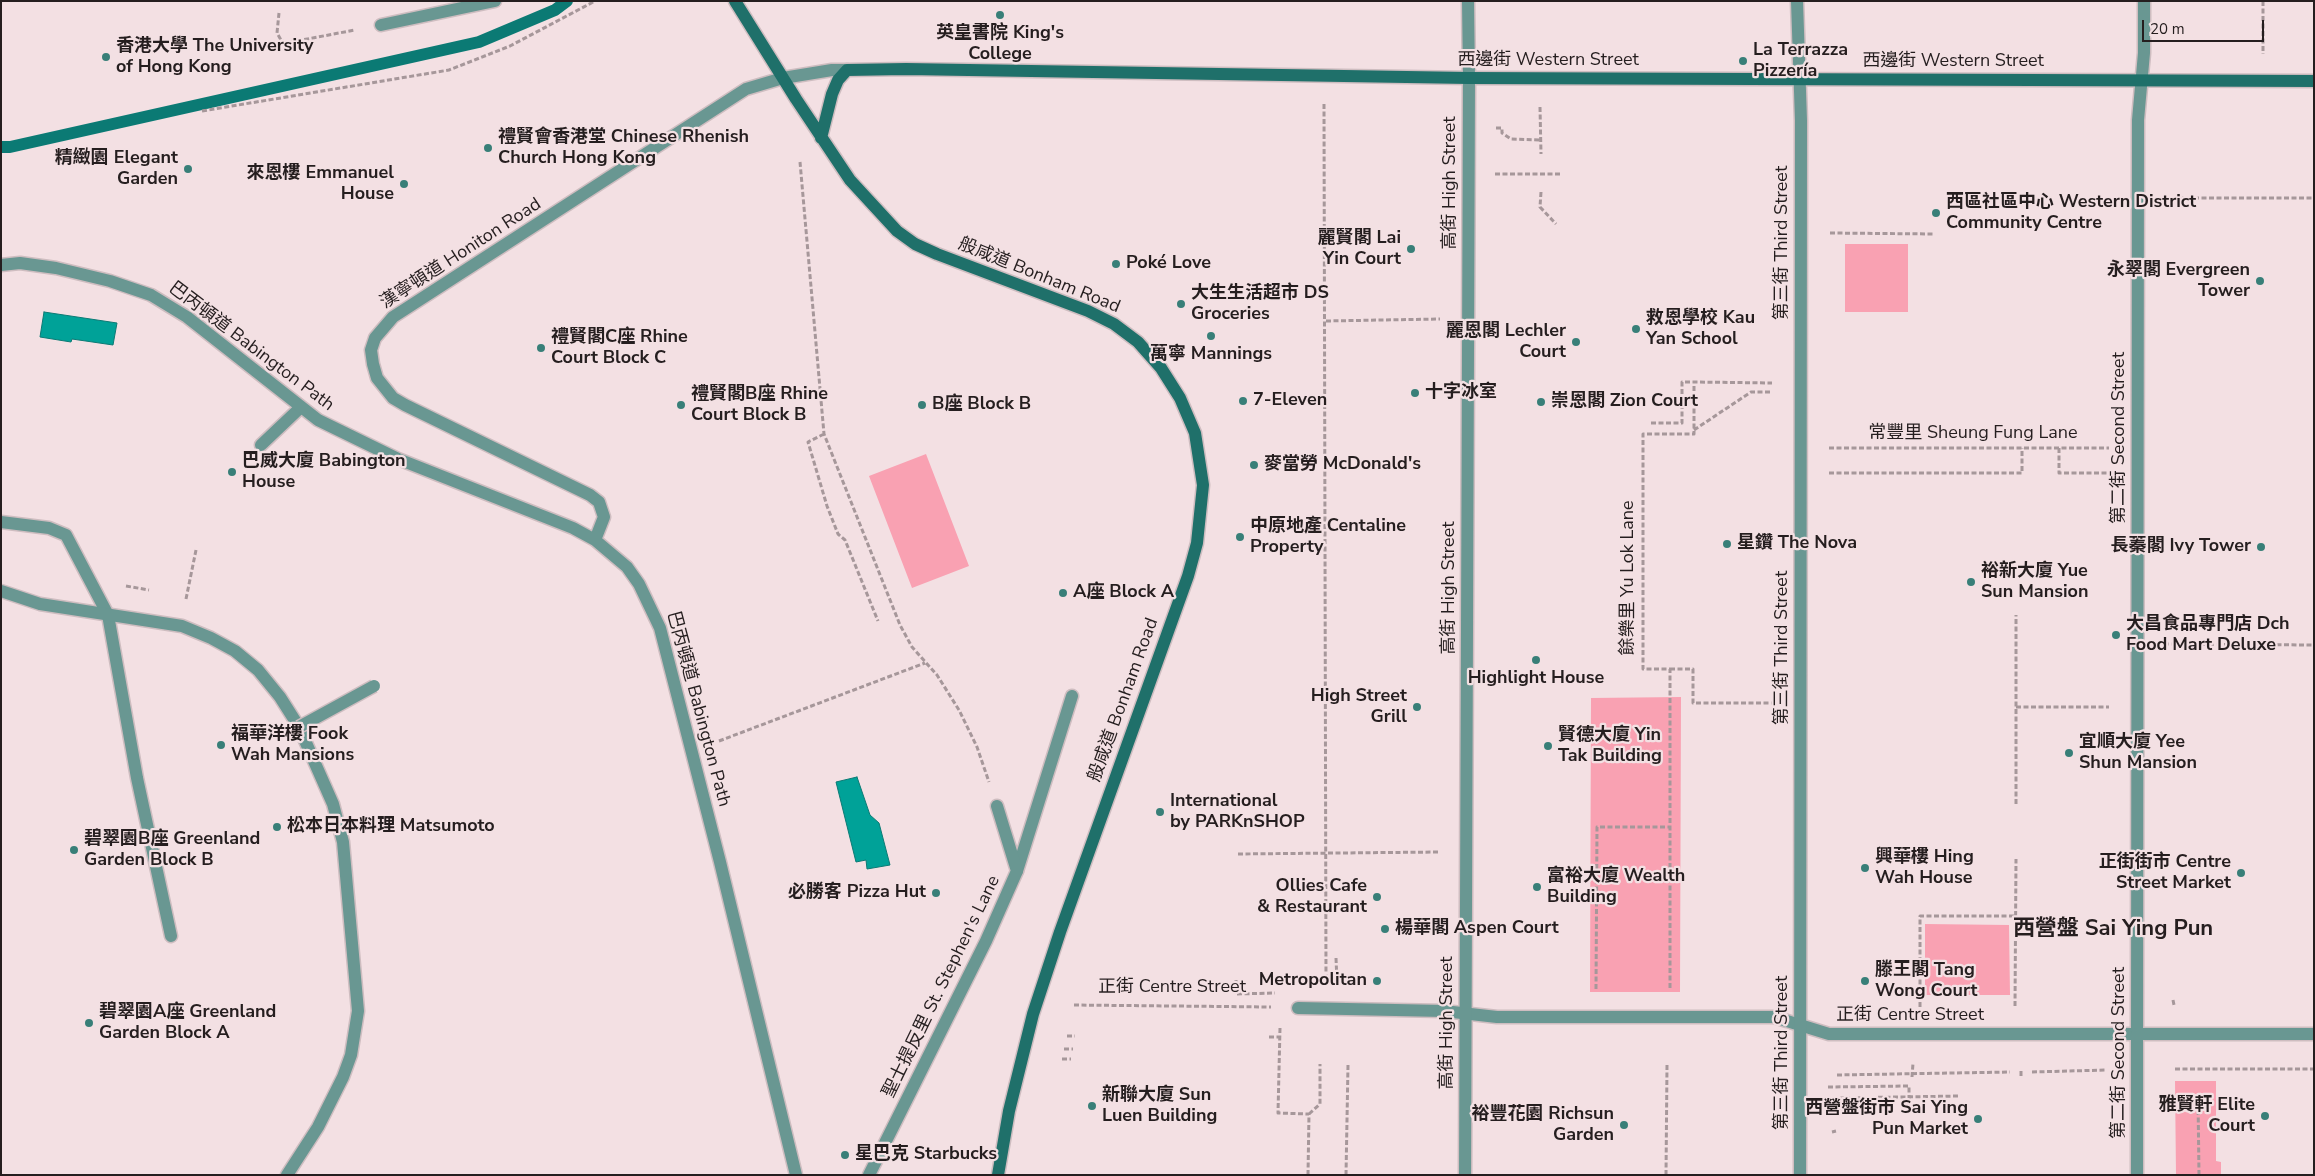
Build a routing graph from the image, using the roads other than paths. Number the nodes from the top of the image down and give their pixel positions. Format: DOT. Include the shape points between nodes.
graph roads {
  1 [pos="495,1"];
  2 [pos="735,1"];
  3 [pos="1468,1"];
  4 [pos="1797,1"];
  5 [pos="2144,1"];
  6 [pos="380,25"];
  7 [pos="847,70"];
  8 [pos="783,78"];
  9 [pos="1469,78"];
  10 [pos="1799,79"];
  11 [pos="2141,81"];
  12 [pos="2314,81"];
  13 [pos="821,138"];
  14 [pos="1,265"];
  15 [pos="300,408"];
  16 [pos="262,445"];
  17 [pos="1,522"];
  18 [pos="595,540"];
  19 [pos="1,592"];
  20 [pos="108,615"];
  21 [pos="374,686"];
  22 [pos="1072,696"];
  23 [pos="299,727"];
  24 [pos="997,806"];
  25 [pos="1017,872"];
  26 [pos="172,936"];
  27 [pos="1298,1008"];
  28 [pos="1465,1014"];
  29 [pos="1800,1025"];
  30 [pos="2137,1034"];
  31 [pos="2314,1034"];
  32 [pos="287,1175"];
  33 [pos="796,1175"];
  34 [pos="869,1175"];
  35 [pos="998,1175"];
  36 [pos="1465,1175"];
  37 [pos="1800,1175"];
  38 [pos="2137,1175"];
  1 -- 6 [label="street"];
  2 -- 8 [label="main road, 般咸道 Bonham Road"];
  3 -- 9 [label="street, 高街 High Street"];
  4 -- 10 [label="street, 第三街 Third Street"];
  5 -- 11 [label="street, 第二街 Second Street"];
  7 -- 8 [label="street, 西邊街 Western Street"];
  7 -- 9 [label="main road, 西邊街 Western Street"];
  7 -- 13 [label="main road" via="832,94"];
  8 -- 13 [label="main road, 般咸道 Bonham Road"];
  8 -- 18 [label="street, 漢寧頓道 Honiton Road" via="746,89 393,317 375,338 373,364 377,378 389,394 405,405 590,495 599,502 604,517"];
  9 -- 10 [label="main road, 西邊街 Western Street"];
  9 -- 28 [label="street, 高街 High Street"];
  10 -- 11 [label="main road, 西邊街 Western Street"];
  10 -- 29 [label="street, 第三街 Third Street"];
  11 -- 12 [label="main road, 西邊街 Western Street"];
  11 -- 30 [label="street, 第二街 Second Street" via="2138,120"];
  13 -- 35 [label="main road, 般咸道 Bonham Road" via="876,210 915,244 1088,311 1114,324 1138,342 1161,368 1180,398 1195,433 1200,458 1203,486 1200,518 1188,576 1033,1014 1009,1111"];
  14 -- 15 [label="street, 巴丙頓道 Babington Path" via="20,263 56,268 151,295 187,317"];
  15 -- 16 [label="street"];
  15 -- 18 [label="street, 巴丙頓道 Babington Path" via="390,456"];
  17 -- 20 [label="street" via="49,528 66,535"];
  18 -- 33 [label="street, 巴丙頓道 Babington Path" via="627,568 639,584 660,628"];
  19 -- 20 [label="street" via="40,604"];
  20 -- 23 [label="street" via="182,626 235,651 258,670"];
  20 -- 26 [label="street" via="137,778"];
  21 -- 23 [label="street, bridge"];
  22 -- 25 [label="street"];
  23 -- 32 [label="street" via="333,804 342,842 358,1011 351,1055 343,1078 318,1127"];
  24 -- 25 [label="street, 聖士提反里 St. Stephen's Lane"];
  25 -- 34 [label="street, 聖士提反里 St. Stephen's Lane"];
  27 -- 28 [label="street, 正街 Centre Street"];
  28 -- 29 [label="street, 正街 Centre Street" via="1497,1017 1774,1017"];
  28 -- 36 [label="street, 高街 High Street"];
  29 -- 30 [label="street, 正街 Centre Street" via="1829,1034"];
  29 -- 37 [label="street, 第三街 Third Street"];
  30 -- 31 [label="street, 正街 Centre Street"];
  30 -- 38 [label="street, 第二街 Second Street"];
}
